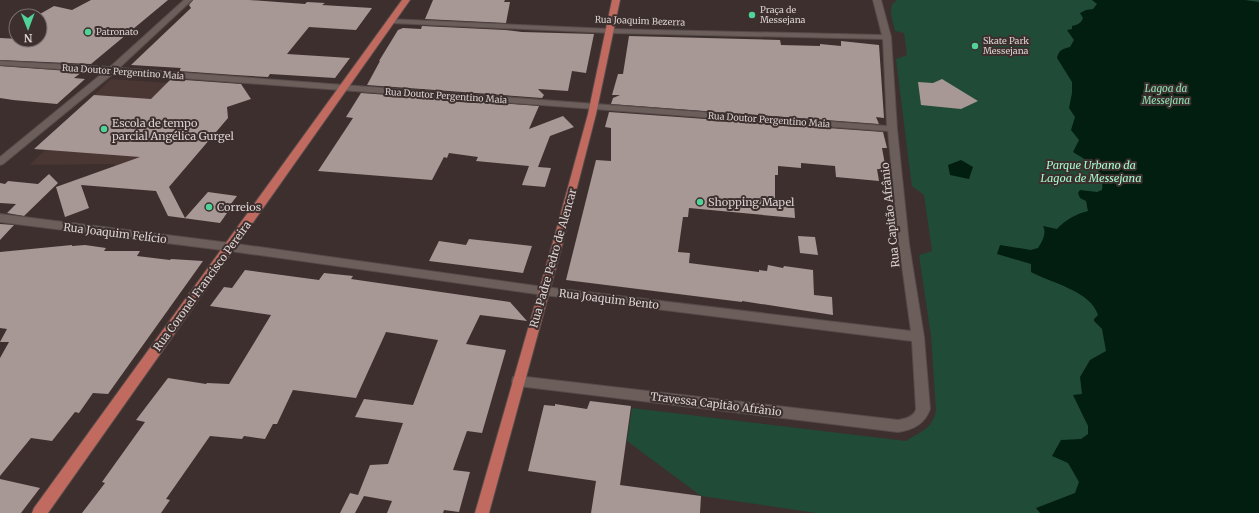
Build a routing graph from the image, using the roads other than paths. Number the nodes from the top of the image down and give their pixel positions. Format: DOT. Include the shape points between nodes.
graph roads {
  1 [pos="188,0"];
  2 [pos="406,0"];
  3 [pos="616,0"];
  4 [pos="877,0"];
  5 [pos="391,21"];
  6 [pos="611,31"];
  7 [pos="887,37"];
  8 [pos="0,63"];
  9 [pos="112,70"];
  10 [pos="343,89"];
  11 [pos="594,107"];
  12 [pos="892,129"];
  13 [pos="0,162"];
  14 [pos="0,218"];
  15 [pos="230,247"];
  16 [pos="544,291"];
  17 [pos="918,337"];
  18 [pos="518,382"];
  19 [pos="913,423"];
  20 [pos="39,513"];
  21 [pos="482,513"];
  1 -- 9 [label="street"];
  2 -- 5 [label="main road, Rua Coronel Francisco Pereira"];
  3 -- 6 [label="main road, Rua Padre Pedro de Alencar"];
  4 -- 7 [label="street, Rua Capitão Afrânio"];
  5 -- 6 [label="street, Rua Joaquim Bezerra"];
  5 -- 10 [label="main road, Rua Coronel Francisco Pereira"];
  6 -- 7 [label="street, Rua Joaquim Bezerra"];
  6 -- 11 [label="main road, Rua Padre Pedro de Alencar"];
  7 -- 12 [label="street, Rua Capitão Afrânio"];
  8 -- 9 [label="street, Rua Doutor Pergentino Maia"];
  9 -- 10 [label="street, Rua Doutor Pergentino Maia"];
  9 -- 13 [label="street"];
  10 -- 11 [label="street, Rua Doutor Pergentino Maia"];
  10 -- 15 [label="main road, Rua Coronel Francisco Pereira"];
  11 -- 12 [label="street, Rua Doutor Pergentino Maia"];
  11 -- 16 [label="main road, Rua Padre Pedro de Alencar"];
  12 -- 17 [label="street, Rua Capitão Afrânio" via="904,244"];
  14 -- 15 [label="street, Rua Joaquim Felício"];
  15 -- 16 [label="street, Rua Joaquim Bento"];
  15 -- 20 [label="main road, Rua Coronel Francisco Pereira"];
  16 -- 17 [label="street, Rua Joaquim Bento"];
  16 -- 18 [label="main road, Rua Padre Pedro de Alencar"];
  17 -- 19 [label="street, Rua Capitão Afrânio" via="922,409 921,416"];
  18 -- 19 [label="street, Travessa Capitão Afrânio" via="898,426"];
  18 -- 21 [label="main road, Rua Padre Pedro de Alencar"];
}
